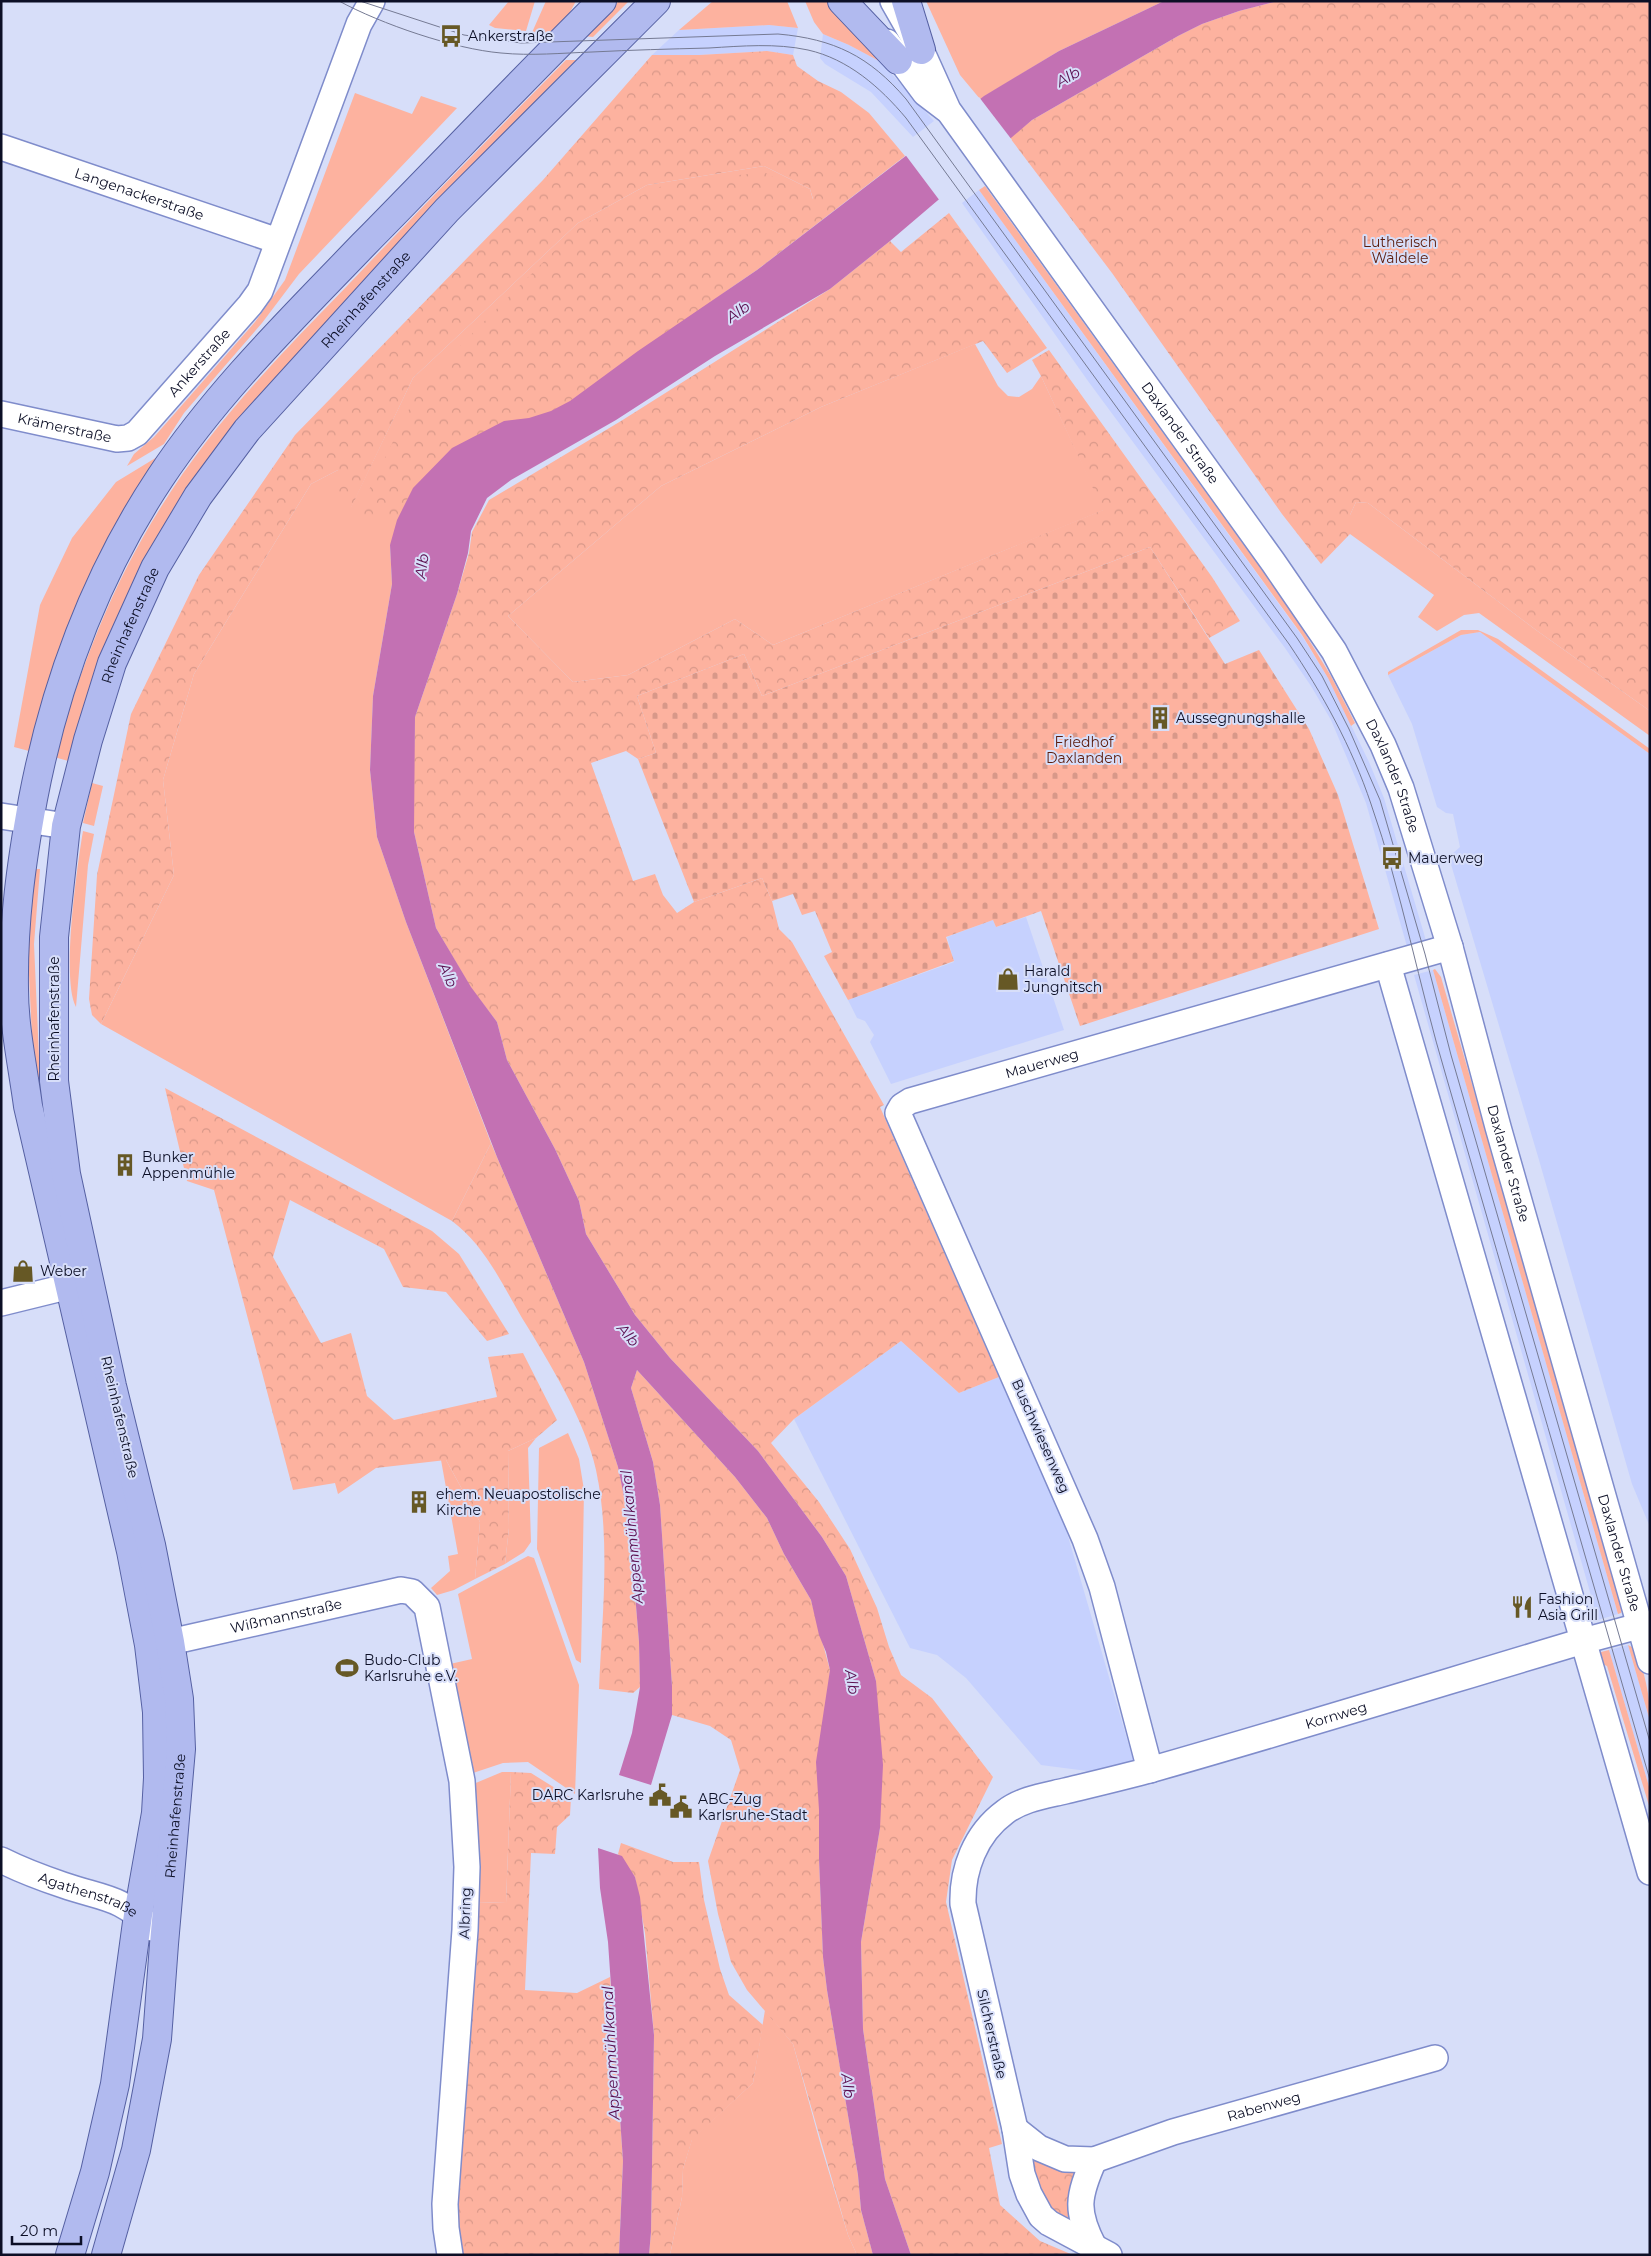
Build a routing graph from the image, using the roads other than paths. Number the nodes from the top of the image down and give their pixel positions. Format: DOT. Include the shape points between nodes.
graph roads {
  1 [pos="602,1"];
  2 [pos="656,1"];
  3 [pos="842,1"];
  4 [pos="859,1"];
  5 [pos="893,1"];
  6 [pos="906,1"];
  7 [pos="367,2"];
  8 [pos="910,55"];
  9 [pos="1,147"];
  10 [pos="278,241"];
  11 [pos="1,414"];
  12 [pos="128,438"];
  13 [pos="1,816"];
  14 [pos="29,820"];
  15 [pos="66,826"];
  16 [pos="1450,947"];
  17 [pos="1388,965"];
  18 [pos="11,1053"];
  19 [pos="898,1113"];
  20 [pos="70,1286"];
  21 [pos="1,1303"];
  22 [pos="401,1590"];
  23 [pos="1638,1626"];
  24 [pos="1583,1640"];
  25 [pos="170,1642"];
  26 [pos="1650,1661"];
  27 [pos="1150,1770"];
  28 [pos="1032,1798"];
  29 [pos="1,1860"];
  30 [pos="1650,1872"];
  31 [pos="138,1915"];
  32 [pos="164,1944"];
  33 [pos="1434,2058"];
  34 [pos="1015,2130"];
  35 [pos="1094,2160"];
  36 [pos="1102,2251"];
  37 [pos="70,2255"];
  38 [pos="106,2255"];
  39 [pos="450,2255"];
  1 -- 14 [label="main road, Rheinhafenstraße" via="274,339 210,411 161,476 112,560 74,646 45,741"];
  2 -- 15 [label="main road, Rheinhafenstraße" via="441,217 247,430 198,496 154,568 112,663"];
  3 -- 8 [label="main road"];
  4 -- 8 [label="street, Daxlander Straße"];
  5 -- 8 [label="street, Daxlander Straße"];
  6 -- 8 [label="main road"];
  7 -- 10 [label="street, Ankerstraße"];
  8 -- 16 [label="street, Daxlander Straße" via="925,94 948,110 1334,651 1401,788"];
  9 -- 10 [label="street, Langenackerstraße"];
  10 -- 12 [label="street, Ankerstraße" via="267,276 250,305 137,433"];
  11 -- 12 [label="street, Krämerstraße" via="118,439"];
  13 -- 14 [label="street"];
  14 -- 15 [label="street"];
  14 -- 18 [label="main road, Rheinhafenstraße" via="16,913"];
  15 -- 25 [label="main road, Rheinhafenstraße" via="54,937 54,1081 66,1174"];
  16 -- 17 [label="street, Mauerweg"];
  16 -- 23 [label="street, Daxlander Straße"];
  17 -- 19 [label="street, Mauerweg" via="910,1101"];
  17 -- 24 [label="street"];
  18 -- 20 [label="main road, Rheinhafenstraße" via="28,1106"];
  19 -- 27 [label="street, Buschwiesenweg" via="1085,1538 1102,1587"];
  20 -- 21 [label="street"];
  20 -- 31 [label="main road, Rheinhafenstraße" via="131,1551 149,1645 157,1712 156,1813"];
  22 -- 25 [label="street, Wißmannstraße"];
  22 -- 39 [label="street, Albring" via="412,1592 428,1607 462,1781 467,1866 466,1921 445,2204"];
  23 -- 24 [label="street, Kornweg"];
  23 -- 26 [label="street, Daxlander Straße"];
  24 -- 27 [label="street, Kornweg"];
  24 -- 30 [label="street"];
  25 -- 32 [label="main road, Rheinhafenstraße" via="179,1699 181,1749"];
  27 -- 28 [label="street, Kornweg"];
  28 -- 34 [label="street, Silcherstraße" via="1006,1811 994,1822 974,1851 962,1884 966,1924"];
  29 -- 31 [label="street, Agathenstraße" via="64,1886 114,1899"];
  31 -- 32 [label="street, Agathenstraße"];
  31 -- 37 [label="main road, Rheinhafenstraße" via="115,2084 95,2172"];
  32 -- 38 [label="main road, Rheinhafenstraße" via="158,2039 152,2077 136,2150"];
  33 -- 35 [label="street, Rabenweg" via="1174,2132"];
  34 -- 35 [label="street, Rabenweg" via="1039,2148 1065,2159"];
  34 -- 36 [label="street, Silcherstraße" via="1028,2194 1041,2216"];
  35 -- 36 [label="street" via="1086,2178 1080,2213 1084,2227"];
}
